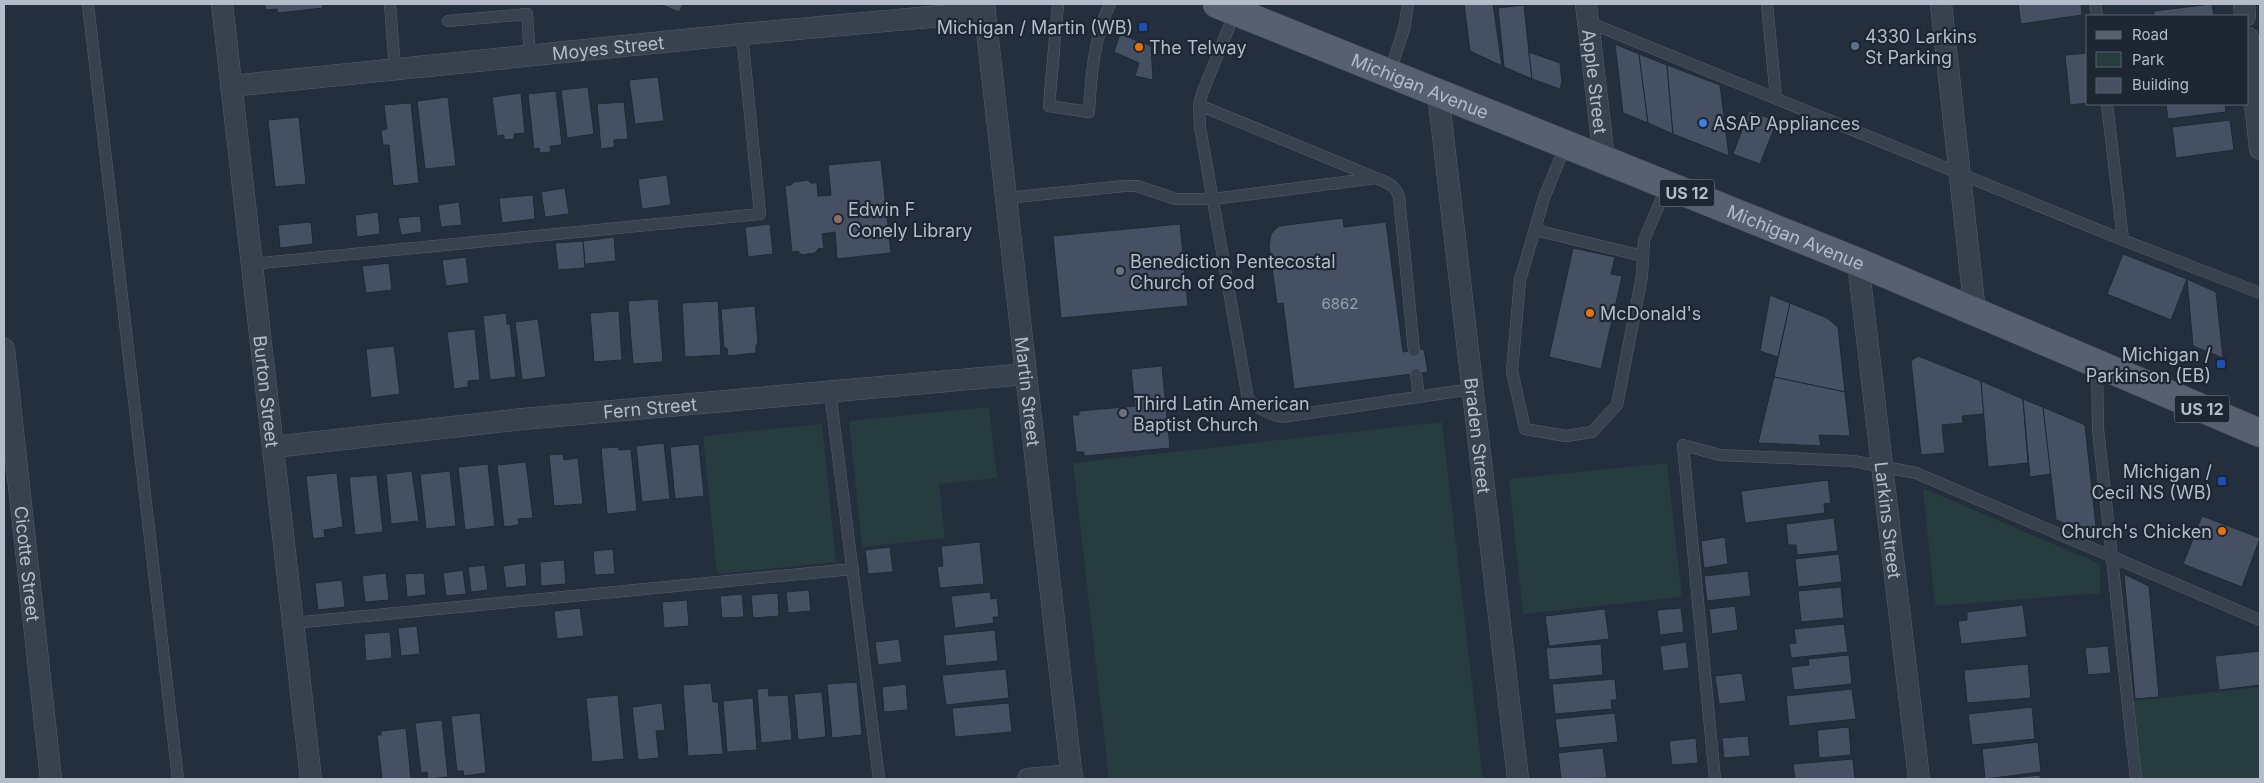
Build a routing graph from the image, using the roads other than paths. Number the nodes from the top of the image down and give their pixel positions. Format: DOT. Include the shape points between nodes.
graph roads {
  1 [pos="88,4"];
  2 [pos="222,4"];
  3 [pos="390,4"];
  4 [pos="1058,4"];
  5 [pos="1110,4"];
  6 [pos="1408,4"];
  7 [pos="1767,4"];
  8 [pos="1941,4"];
  9 [pos="1230,6"];
  10 [pos="985,8"];
  11 [pos="1587,13"];
  12 [pos="448,21"];
  13 [pos="742,34"];
  14 [pos="2249,47"];
  15 [pos="530,55"];
  16 [pos="395,69"];
  17 [pos="1389,74"];
  18 [pos="231,86"];
  19 [pos="1438,93"];
  20 [pos="1776,98"];
  21 [pos="1199,105"];
  22 [pos="2107,105"];
  23 [pos="1566,144"];
  24 [pos="2260,149"];
  25 [pos="1604,159"];
  26 [pos="1960,172"];
  27 [pos="1376,178"];
  28 [pos="1668,185"];
  29 [pos="1006,198"];
  30 [pos="1213,199"];
  31 [pos="1535,230"];
  32 [pos="2123,240"];
  33 [pos="1643,256"];
  34 [pos="1858,262"];
  35 [pos="252,264"];
  36 [pos="2260,293"];
  37 [pos="1975,312"];
  38 [pos="4,349"];
  39 [pos="1414,351"];
  40 [pos="2097,364"];
  41 [pos="1026,374"];
  42 [pos="1416,374"];
  43 [pos="1472,389"];
  44 [pos="830,392"];
  45 [pos="1419,397"];
  46 [pos="2260,433"];
  47 [pos="273,447"];
  48 [pos="1882,465"];
  49 [pos="2113,557"];
  50 [pos="853,569"];
  51 [pos="2260,620"];
  52 [pos="293,623"];
  53 [pos="1072,777"];
  54 [pos="51,779"];
  55 [pos="178,779"];
  56 [pos="311,779"];
  57 [pos="879,779"];
  58 [pos="1028,779"];
  59 [pos="1518,779"];
  60 [pos="1715,779"];
  61 [pos="1919,779"];
  62 [pos="2136,779"];
  1 -- 55 [label="lane"];
  2 -- 18 [label="street, Burton Street"];
  3 -- 16 [label="lane"];
  4 -- 5 [label="lane" via="1049,106 1089,112 1092,65 1104,15"];
  6 -- 17 [label="lane" via="1404,30"];
  7 -- 20 [label="lane"];
  8 -- 26 [label="street"];
  9 -- 17 [label="main road, Michigan Avenue / US 12"];
  9 -- 21 [label="lane"];
  10 -- 13 [label="street, Moyes Street"];
  10 -- 29 [label="street, Martin Street"];
  11 -- 20 [label="lane"];
  11 -- 25 [label="street, Apple Street"];
  12 -- 15 [label="lane" via="527,14"];
  13 -- 15 [label="street, Moyes Street"];
  13 -- 35 [label="lane" via="760,214"];
  14 -- 24 [label="street"];
  15 -- 16 [label="street, Moyes Street"];
  16 -- 18 [label="street, Moyes Street"];
  17 -- 19 [label="main road, Michigan Avenue / US 12"];
  18 -- 35 [label="street, Burton Street"];
  19 -- 23 [label="main road, Michigan Avenue / US 12"];
  19 -- 43 [label="street, Braden Street"];
  20 -- 26 [label="lane"];
  21 -- 27 [label="lane"];
  21 -- 30 [label="lane"];
  22 -- 32 [label="lane"];
  23 -- 25 [label="main road, Michigan Avenue / US 12"];
  23 -- 31 [label="lane"];
  25 -- 28 [label="main road, Michigan Avenue / US 12"];
  26 -- 32 [label="lane"];
  26 -- 37 [label="street"];
  27 -- 30 [label="lane"];
  27 -- 39 [label="lane" via="1391,184 1399,197"];
  28 -- 33 [label="lane" via="1644,240"];
  28 -- 34 [label="main road, Michigan Avenue / US 12"];
  29 -- 30 [label="lane" via="1137,186 1176,199"];
  29 -- 41 [label="street, Martin Street"];
  30 -- 45 [label="lane" via="1248,399 1270,414 1282,416"];
  31 -- 33 [label="lane"];
  31 -- 33 [label="lane" via="1520,280 1512,371 1525,429 1566,436 1592,432 1617,405"];
  32 -- 36 [label="lane"];
  34 -- 37 [label="main road, Michigan Avenue / US 12"];
  34 -- 48 [label="street, Larkins Street"];
  35 -- 47 [label="street, Burton Street"];
  37 -- 40 [label="main road, Michigan Avenue / US 12"];
  38 -- 54 [label="street, Cicotte Street"];
  40 -- 46 [label="main road, Michigan Avenue / US 12"];
  40 -- 49 [label="lane" via="2098,429"];
  41 -- 44 [label="street, Fern Street"];
  41 -- 53 [label="street, Martin Street"];
  42 -- 45 [label="lane"];
  43 -- 45 [label="lane"];
  43 -- 59 [label="street, Braden Street"];
  44 -- 47 [label="street, Fern Street" via="523,419"];
  44 -- 50 [label="lane"];
  47 -- 52 [label="street, Burton Street"];
  48 -- 49 [label="lane" via="1916,473"];
  48 -- 60 [label="lane" via="1853,460 1720,455 1683,445"];
  48 -- 61 [label="street, Larkins Street"];
  49 -- 51 [label="lane"];
  49 -- 62 [label="lane"];
  50 -- 52 [label="lane"];
  50 -- 57 [label="lane"];
  52 -- 56 [label="street, Burton Street"];
  53 -- 58 [label="street"];
}
